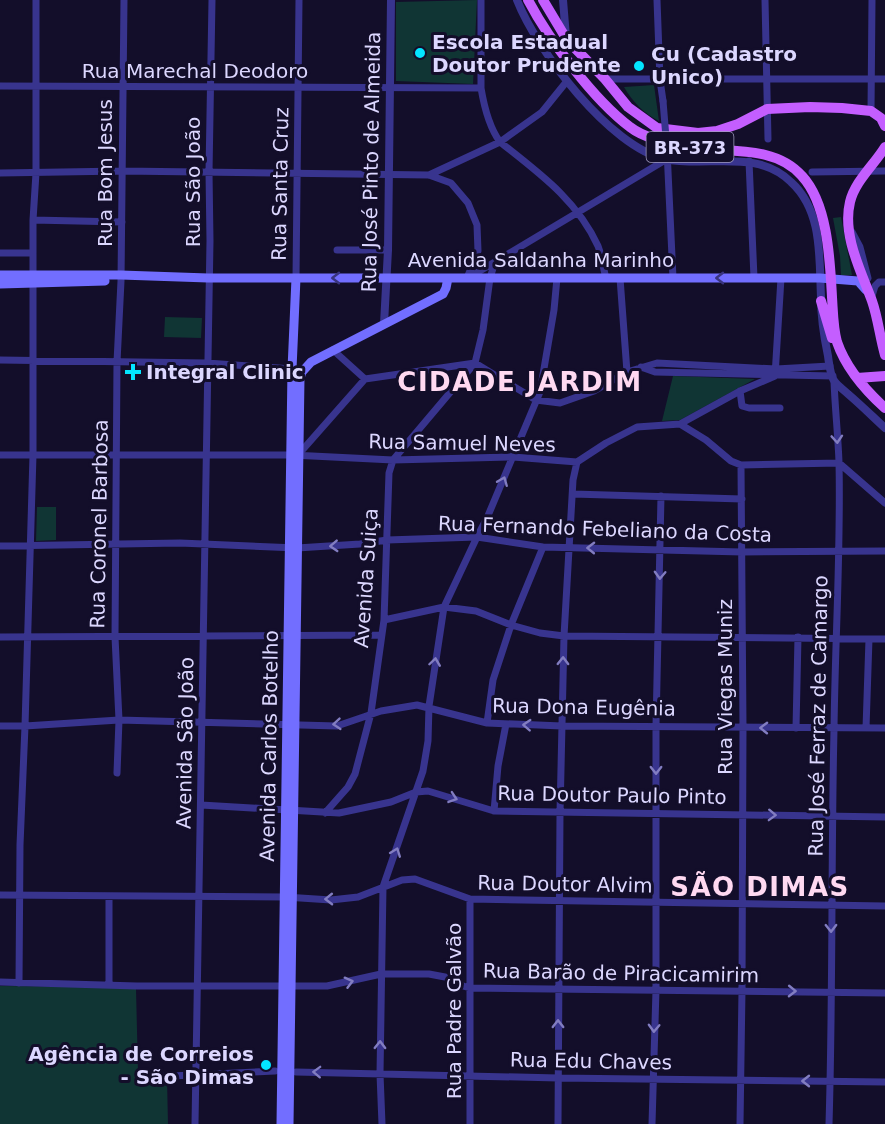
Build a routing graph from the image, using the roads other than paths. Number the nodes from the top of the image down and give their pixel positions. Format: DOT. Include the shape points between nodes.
graph roads {
  1 [pos="36,0"];
  2 [pos="124,0"];
  3 [pos="212,0"];
  4 [pos="300,0"];
  5 [pos="391,0"];
  6 [pos="481,0"];
  7 [pos="517,0"];
  8 [pos="528,0"];
  9 [pos="543,0"];
  10 [pos="563,0"];
  11 [pos="657,0"];
  12 [pos="765,0"];
  13 [pos="872,0"];
  14 [pos="567,40"];
  15 [pos="605,79"];
  16 [pos="872,79"];
  17 [pos="885,79"];
  18 [pos="660,80"];
  19 [pos="767,80"];
  20 [pos="567,81"];
  21 [pos="0,86"];
  22 [pos="36,86"];
  23 [pos="210,86"];
  24 [pos="122,87"];
  25 [pos="390,87"];
  26 [pos="300,88"];
  27 [pos="481,88"];
  28 [pos="767,110"];
  29 [pos="871,111"];
  30 [pos="885,126"];
  31 [pos="768,140"];
  32 [pos="500,142"];
  33 [pos="885,147"];
  34 [pos="667,155"];
  35 [pos="749,161"];
  36 [pos="123,171"];
  37 [pos="867,171"];
  38 [pos="885,171"];
  39 [pos="209,172"];
  40 [pos="812,172"];
  41 [pos="0,173"];
  42 [pos="36,173"];
  43 [pos="298,174"];
  44 [pos="388,174"];
  45 [pos="429,175"];
  46 [pos="579,212"];
  47 [pos="33,220"];
  48 [pos="122,222"];
  49 [pos="337,250"];
  50 [pos="388,250"];
  51 [pos="0,253"];
  52 [pos="33,253"];
  53 [pos="495,262"];
  54 [pos="0,275"];
  55 [pos="33,278"];
  56 [pos="121,278"];
  57 [pos="208,278"];
  58 [pos="296,278"];
  59 [pos="386,278"];
  60 [pos="448,278"];
  61 [pos="468,278"];
  62 [pos="489,278"];
  63 [pos="556,278"];
  64 [pos="606,278"];
  65 [pos="621,278"];
  66 [pos="673,278"];
  67 [pos="754,278"];
  68 [pos="782,278"];
  69 [pos="826,278"];
  70 [pos="885,282"];
  71 [pos="0,284"];
  72 [pos="871,295"];
  73 [pos="821,301"];
  74 [pos="384,324"];
  75 [pos="333,350"];
  76 [pos="885,356"];
  77 [pos="0,360"];
  78 [pos="32,360"];
  79 [pos="845,361"];
  80 [pos="117,362"];
  81 [pos="207,363"];
  82 [pos="475,363"];
  83 [pos="293,365"];
  84 [pos="306,366"];
  85 [pos="830,366"];
  86 [pos="627,372"];
  87 [pos="775,373"];
  88 [pos="885,376"];
  89 [pos="857,378"];
  90 [pos="365,379"];
  91 [pos="833,379"];
  92 [pos="299,382"];
  93 [pos="740,391"];
  94 [pos="536,400"];
  95 [pos="780,408"];
  96 [pos="885,408"];
  97 [pos="680,424"];
  98 [pos="885,428"];
  99 [pos="117,454"];
  100 [pos="205,454"];
  101 [pos="0,455"];
  102 [pos="33,455"];
  103 [pos="295,455"];
  104 [pos="513,457"];
  105 [pos="393,460"];
  106 [pos="577,462"];
  107 [pos="838,463"];
  108 [pos="741,465"];
  109 [pos="573,494"];
  110 [pos="661,496"];
  111 [pos="742,499"];
  112 [pos="885,503"];
  113 [pos="477,537"];
  114 [pos="387,540"];
  115 [pos="204,544"];
  116 [pos="116,545"];
  117 [pos="0,546"];
  118 [pos="29,546"];
  119 [pos="543,547"];
  120 [pos="293,548"];
  121 [pos="570,548"];
  122 [pos="661,549"];
  123 [pos="885,551"];
  124 [pos="742,552"];
  125 [pos="838,552"];
  126 [pos="444,607"];
  127 [pos="384,620"];
  128 [pos="511,625"];
  129 [pos="292,634"];
  130 [pos="203,635"];
  131 [pos="380,635"];
  132 [pos="564,636"];
  133 [pos="0,637"];
  134 [pos="27,637"];
  135 [pos="115,637"];
  136 [pos="657,637"];
  137 [pos="741,637"];
  138 [pos="798,637"];
  139 [pos="836,638"];
  140 [pos="869,639"];
  141 [pos="885,639"];
  142 [pos="429,706"];
  143 [pos="371,713"];
  144 [pos="119,720"];
  145 [pos="201,723"];
  146 [pos="487,723"];
  147 [pos="291,724"];
  148 [pos="506,724"];
  149 [pos="0,726"];
  150 [pos="25,726"];
  151 [pos="562,726"];
  152 [pos="656,726"];
  153 [pos="743,727"];
  154 [pos="834,727"];
  155 [pos="796,728"];
  156 [pos="866,728"];
  157 [pos="885,728"];
  158 [pos="117,773"];
  159 [pos="416,792"];
  160 [pos="201,805"];
  161 [pos="290,810"];
  162 [pos="494,811"];
  163 [pos="325,813"];
  164 [pos="560,813"];
  165 [pos="656,814"];
  166 [pos="742,814"];
  167 [pos="832,817"];
  168 [pos="885,817"];
  169 [pos="383,887"];
  170 [pos="0,895"];
  171 [pos="19,896"];
  172 [pos="199,896"];
  173 [pos="109,897"];
  174 [pos="289,897"];
  175 [pos="470,899"];
  176 [pos="559,902"];
  177 [pos="656,902"];
  178 [pos="741,903"];
  179 [pos="831,906"];
  180 [pos="885,906"];
  181 [pos="381,974"];
  182 [pos="0,982"];
  183 [pos="20,983"];
  184 [pos="109,985"];
  185 [pos="197,985"];
  186 [pos="287,985"];
  187 [pos="470,988"];
  188 [pos="558,989"];
  189 [pos="656,990"];
  190 [pos="742,990"];
  191 [pos="833,992"];
  192 [pos="885,993"];
  193 [pos="275,1071"];
  194 [pos="296,1072"];
  195 [pos="196,1073"];
  196 [pos="380,1074"];
  197 [pos="469,1076"];
  198 [pos="150,1077"];
  199 [pos="558,1078"];
  200 [pos="652,1078"];
  201 [pos="740,1081"];
  202 [pos="831,1082"];
  203 [pos="885,1082"];
  204 [pos="195,1124"];
  205 [pos="281,1124"];
  206 [pos="289,1124"];
  207 [pos="382,1124"];
  208 [pos="470,1124"];
  209 [pos="558,1124"];
  210 [pos="652,1124"];
  211 [pos="740,1124"];
  212 [pos="830,1124"];
  1 -- 22 [label="street"];
  2 -- 24 [label="street, Rua Bom Jesus"];
  3 -- 23 [label="street, Rua São João"];
  4 -- 26 [label="street, Rua Santa Cruz"];
  5 -- 25 [label="street, Rua José Pinto de Almeida"];
  6 -- 27 [label="street"];
  7 -- 20 [label="street" via="534,36"];
  8 -- 69 [label="main road, BR-373" via="571,64 631,128 685,147 758,153 788,164 803,176 824,222"];
  9 -- 14 [label="main road, BR-373"];
  10 -- 14 [label="street"];
  11 -- 18 [label="street"];
  12 -- 19 [label="street"];
  13 -- 16 [label="street"];
  14 -- 15 [label="main road, BR-373"];
  15 -- 18 [label="street"];
  15 -- 28 [label="main road, BR-373" via="628,107 657,128 717,131"];
  16 -- 17 [label="street"];
  16 -- 19 [label="street"];
  16 -- 29 [label="street"];
  18 -- 19 [label="street"];
  18 -- 34 [label="street, bridge"];
  19 -- 28 [label="street"];
  20 -- 32 [label="street" via="542,112"];
  20 -- 34 [label="street" via="634,145 649,154"];
  21 -- 22 [label="street, Rua Marechal Deodoro"];
  22 -- 24 [label="street, Rua Marechal Deodoro"];
  22 -- 42 [label="street"];
  23 -- 24 [label="street, Rua Marechal Deodoro"];
  23 -- 26 [label="street, Rua Marechal Deodoro"];
  23 -- 39 [label="street, Rua São João"];
  24 -- 36 [label="street, Rua Bom Jesus"];
  25 -- 26 [label="street, Rua Marechal Deodoro"];
  25 -- 27 [label="street, Rua Marechal Deodoro"];
  25 -- 44 [label="street, Rua José Pinto de Almeida"];
  26 -- 43 [label="street, Rua Santa Cruz"];
  27 -- 32 [label="street" via="494,134"];
  28 -- 29 [label="main road, BR-373"];
  28 -- 31 [label="street"];
  29 -- 30 [label="main road"];
  32 -- 45 [label="street"];
  32 -- 46 [label="street" via="553,184"];
  33 -- 37 [label="main road"];
  34 -- 35 [label="street"];
  34 -- 46 [label="street"];
  34 -- 66 [label="street"];
  35 -- 67 [label="street"];
  35 -- 69 [label="street" via="780,172 804,196 814,219"];
  36 -- 39 [label="street"];
  36 -- 42 [label="street"];
  36 -- 48 [label="street, Rua Bom Jesus"];
  37 -- 38 [label="street"];
  37 -- 40 [label="street"];
  37 -- 72 [label="main road" via="850,201 849,228"];
  39 -- 43 [label="street"];
  39 -- 57 [label="street, Rua São João"];
  41 -- 42 [label="street"];
  42 -- 47 [label="street"];
  43 -- 44 [label="street"];
  43 -- 58 [label="street, Rua Santa Cruz"];
  44 -- 45 [label="street"];
  44 -- 50 [label="street, Rua José Pinto de Almeida"];
  45 -- 61 [label="street" via="452,183 468,203 477,225 478,251"];
  46 -- 53 [label="street"];
  46 -- 64 [label="street" via="599,248"];
  47 -- 48 [label="street"];
  47 -- 52 [label="street"];
  48 -- 56 [label="street, Rua Bom Jesus"];
  49 -- 50 [label="street"];
  50 -- 59 [label="street, Rua José Pinto de Almeida"];
  51 -- 52 [label="street"];
  52 -- 55 [label="street"];
  53 -- 61 [label="street"];
  53 -- 62 [label="street"];
  54 -- 55 [label="main road, Avenida Saldanha Marinho"];
  55 -- 56 [label="main road, Avenida Saldanha Marinho"];
  55 -- 71 [label="main road, Avenida Saldanha Marinho"];
  55 -- 78 [label="street"];
  56 -- 57 [label="main road, Avenida Saldanha Marinho"];
  56 -- 80 [label="street, Rua Coronel Barbosa"];
  57 -- 58 [label="main road, Avenida Saldanha Marinho"];
  57 -- 81 [label="street, Rua São João"];
  59 -- 58 [label="main road, Avenida Saldanha Marinho, one-way"];
  58 -- 83 [label="main road, Rua Santa Cruz"];
  59 -- 60 [label="main road, Avenida Saldanha Marinho"];
  59 -- 74 [label="street, Rua José Pinto de Almeida"];
  60 -- 61 [label="main road, Avenida Saldanha Marinho"];
  60 -- 74 [label="main road" via="443,294"];
  61 -- 62 [label="main road, Avenida Saldanha Marinho"];
  62 -- 63 [label="main road, Avenida Saldanha Marinho"];
  62 -- 82 [label="street"];
  63 -- 64 [label="main road, Avenida Saldanha Marinho"];
  63 -- 94 [label="street" via="554,310"];
  64 -- 65 [label="main road, Avenida Saldanha Marinho"];
  65 -- 66 [label="main road, Avenida Saldanha Marinho"];
  65 -- 86 [label="street"];
  67 -- 66 [label="main road, Avenida Saldanha Marinho, one-way"];
  67 -- 68 [label="main road, Avenida Saldanha Marinho"];
  68 -- 69 [label="main road, Avenida Saldanha Marinho"];
  68 -- 87 [label="street"];
  69 -- 72 [label="main road, Avenida Saldanha Marinho" via="858,281"];
  69 -- 73 [label="street"];
  69 -- 79 [label="main road, BR-373" via="834,330"];
  70 -- 72 [label="street" via="879,282"];
  72 -- 76 [label="main road"];
  73 -- 79 [label="main road" via="830,336"];
  73 -- 85 [label="street"];
  74 -- 75 [label="main road"];
  75 -- 84 [label="main road"];
  75 -- 90 [label="street"];
  77 -- 78 [label="street"];
  78 -- 80 [label="street"];
  78 -- 102 [label="street"];
  79 -- 89 [label="main road, BR-373"];
  80 -- 81 [label="street"];
  80 -- 99 [label="street, Rua Coronel Barbosa"];
  81 -- 83 [label="street"];
  81 -- 100 [label="street, Avenida São João"];
  82 -- 90 [label="street"];
  82 -- 94 [label="street"];
  82 -- 105 [label="street"];
  83 -- 84 [label="main road"];
  83 -- 92 [label="main road"];
  83 -- 103 [label="main road, Avenida Carlos Botelho"];
  84 -- 92 [label="main road"];
  85 -- 87 [label="street"];
  85 -- 91 [label="street"];
  86 -- 87 [label="street" via="657,363"];
  86 -- 94 [label="street" via="577,398 560,403"];
  87 -- 91 [label="street"];
  87 -- 93 [label="street"];
  88 -- 89 [label="main road"];
  89 -- 96 [label="main road, BR-373"];
  90 -- 103 [label="street"];
  91 -- 98 [label="street"];
  91 -- 107 [label="street, Rua José Ferraz de Camargo, one-way"];
  92 -- 103 [label="main road, Avenida Carlos Botelho"];
  93 -- 95 [label="street" via="742,405 749,408"];
  93 -- 97 [label="street"];
  94 -- 104 [label="street"];
  97 -- 106 [label="street, Rua Samuel Neves" via="638,427"];
  97 -- 108 [label="street"];
  99 -- 100 [label="street, Rua Samuel Neves"];
  99 -- 102 [label="street, Rua Samuel Neves"];
  99 -- 116 [label="street, Rua Coronel Barbosa"];
  100 -- 103 [label="street, Rua Samuel Neves"];
  100 -- 115 [label="street, Avenida São João"];
  101 -- 102 [label="street, Rua Samuel Neves"];
  102 -- 118 [label="street"];
  103 -- 105 [label="street, Rua Samuel Neves"];
  103 -- 120 [label="main road, Avenida Carlos Botelho"];
  104 -- 105 [label="street, Rua Samuel Neves"];
  104 -- 106 [label="street, Rua Samuel Neves"];
  113 -- 104 [label="street, one-way"];
  105 -- 114 [label="street, Avenida Suiça" via="389,473"];
  106 -- 109 [label="street"];
  107 -- 108 [label="street"];
  107 -- 112 [label="street"];
  107 -- 125 [label="street, Rua José Ferraz de Camargo"];
  108 -- 111 [label="street, Rua Viegas Muniz"];
  109 -- 110 [label="street"];
  109 -- 121 [label="street"];
  110 -- 111 [label="street"];
  110 -- 122 [label="street"];
  111 -- 124 [label="street, Rua Viegas Muniz"];
  113 -- 114 [label="street, Rua Fernando Febeliano da Costa"];
  113 -- 119 [label="street, Rua Fernando Febeliano da Costa"];
  113 -- 126 [label="street"];
  114 -- 120 [label="street, Rua Fernando Febeliano da Costa, one-way"];
  114 -- 127 [label="street, Avenida Suiça"];
  115 -- 116 [label="street, Rua Fernando Febeliano da Costa"];
  115 -- 120 [label="street, Rua Fernando Febeliano da Costa"];
  115 -- 130 [label="street, Avenida São João"];
  116 -- 118 [label="street, Rua Fernando Febeliano da Costa"];
  116 -- 135 [label="street, Rua Coronel Barbosa"];
  117 -- 118 [label="street, Rua Fernando Febeliano da Costa"];
  118 -- 134 [label="street"];
  119 -- 121 [label="street, Rua Fernando Febeliano da Costa"];
  119 -- 128 [label="street"];
  120 -- 129 [label="main road, Avenida Carlos Botelho"];
  122 -- 121 [label="street, Rua Fernando Febeliano da Costa, one-way"];
  121 -- 132 [label="street"];
  122 -- 124 [label="street, Rua Fernando Febeliano da Costa"];
  122 -- 136 [label="street, one-way"];
  123 -- 125 [label="street, Rua Fernando Febeliano da Costa"];
  124 -- 125 [label="street, Rua Fernando Febeliano da Costa"];
  124 -- 137 [label="street, Rua Viegas Muniz"];
  125 -- 139 [label="street, Rua José Ferraz de Camargo"];
  126 -- 127 [label="street"];
  126 -- 128 [label="street" via="476,611"];
  142 -- 126 [label="street, one-way"];
  127 -- 131 [label="street, Avenida Suiça"];
  128 -- 132 [label="street"];
  128 -- 146 [label="street" via="493,680"];
  129 -- 130 [label="street"];
  129 -- 131 [label="street"];
  129 -- 147 [label="main road, Avenida Carlos Botelho"];
  130 -- 135 [label="street"];
  130 -- 145 [label="street, Avenida São João"];
  131 -- 143 [label="street, Avenida Suiça"];
  132 -- 136 [label="street"];
  151 -- 132 [label="street, one-way"];
  133 -- 134 [label="street"];
  134 -- 135 [label="street"];
  134 -- 150 [label="street"];
  135 -- 144 [label="street, Rua Coronel Barbosa"];
  136 -- 137 [label="street"];
  136 -- 152 [label="street"];
  137 -- 138 [label="street"];
  137 -- 153 [label="street, Rua Viegas Muniz"];
  138 -- 139 [label="street"];
  138 -- 155 [label="street"];
  139 -- 140 [label="street"];
  139 -- 154 [label="street, Rua José Ferraz de Camargo"];
  140 -- 141 [label="street"];
  140 -- 156 [label="street"];
  142 -- 143 [label="street, Rua Dona Eugênia" via="407,705"];
  142 -- 146 [label="street, Rua Dona Eugênia"];
  142 -- 159 [label="street" via="428,741"];
  143 -- 147 [label="street, Rua Dona Eugênia, one-way" via="343,725"];
  143 -- 163 [label="street, Avenida Suiça" via="355,774"];
  144 -- 145 [label="street, Rua Dona Eugênia"];
  144 -- 150 [label="street, Rua Dona Eugênia"];
  144 -- 158 [label="street, Rua Coronel Barbosa"];
  145 -- 147 [label="street, Rua Dona Eugênia"];
  145 -- 160 [label="street, Avenida São João"];
  146 -- 148 [label="street, Rua Dona Eugênia"];
  147 -- 161 [label="main road, Avenida Carlos Botelho"];
  151 -- 148 [label="street, Rua Dona Eugênia, one-way"];
  148 -- 162 [label="street"];
  149 -- 150 [label="street, Rua Dona Eugênia"];
  150 -- 171 [label="street"];
  151 -- 152 [label="street, Rua Dona Eugênia"];
  151 -- 164 [label="street"];
  152 -- 153 [label="street, Rua Dona Eugênia"];
  152 -- 165 [label="street, one-way"];
  155 -- 153 [label="street, Rua Dona Eugênia, one-way"];
  153 -- 166 [label="street, Rua Viegas Muniz"];
  154 -- 155 [label="street, Rua Dona Eugênia"];
  154 -- 156 [label="street, Rua Dona Eugênia"];
  154 -- 167 [label="street, Rua José Ferraz de Camargo"];
  156 -- 157 [label="street, Rua Dona Eugênia"];
  159 -- 162 [label="street, Rua Doutor Paulo Pinto, one-way" via="428,791"];
  159 -- 163 [label="street, Rua Doutor Paulo Pinto" via="362,810"];
  169 -- 159 [label="street, one-way"];
  160 -- 161 [label="street, Rua Doutor Paulo Pinto"];
  160 -- 172 [label="street, Avenida São João"];
  161 -- 163 [label="street, Rua Doutor Paulo Pinto"];
  161 -- 174 [label="main road, Avenida Carlos Botelho"];
  162 -- 164 [label="street, Rua Doutor Paulo Pinto"];
  164 -- 165 [label="street, Rua Doutor Paulo Pinto"];
  164 -- 176 [label="street"];
  165 -- 166 [label="street, Rua Doutor Paulo Pinto"];
  165 -- 177 [label="street"];
  166 -- 167 [label="street, Rua Doutor Paulo Pinto, one-way"];
  166 -- 178 [label="street, Rua Viegas Muniz"];
  167 -- 168 [label="street, Rua Doutor Paulo Pinto"];
  167 -- 179 [label="street, Rua José Ferraz de Camargo"];
  169 -- 174 [label="street, Rua Doutor Alvim, one-way" via="358,897 331,900"];
  169 -- 175 [label="street, Rua Doutor Alvim" via="415,879"];
  169 -- 181 [label="street"];
  170 -- 171 [label="street, Rua Doutor Alvim"];
  171 -- 173 [label="street, Rua Doutor Alvim"];
  171 -- 183 [label="street"];
  172 -- 173 [label="street, Rua Doutor Alvim"];
  172 -- 174 [label="street, Rua Doutor Alvim"];
  172 -- 185 [label="street, Avenida São João"];
  173 -- 184 [label="street"];
  174 -- 186 [label="main road, Avenida Carlos Botelho"];
  175 -- 176 [label="street, Rua Doutor Alvim"];
  175 -- 187 [label="street, Rua Padre Galvão"];
  176 -- 177 [label="street, Rua Doutor Alvim"];
  176 -- 188 [label="street"];
  177 -- 178 [label="street, Rua Doutor Alvim"];
  177 -- 189 [label="street"];
  178 -- 179 [label="street, Rua Doutor Alvim"];
  178 -- 190 [label="street, Rua Viegas Muniz"];
  179 -- 180 [label="street, Rua Doutor Alvim"];
  179 -- 191 [label="street, Rua José Ferraz de Camargo, one-way"];
  186 -- 181 [label="street, Rua Barão de Piracicamirim, one-way" via="336,985"];
  181 -- 187 [label="street, Rua Barão de Piracicamirim" via="429,974"];
  196 -- 181 [label="street, one-way"];
  182 -- 183 [label="street, Rua Barão de Piracicamirim"];
  183 -- 184 [label="street, Rua Barão de Piracicamirim"];
  184 -- 185 [label="street, Rua Barão de Piracicamirim"];
  185 -- 186 [label="street, Rua Barão de Piracicamirim"];
  185 -- 195 [label="street, Avenida São João"];
  186 -- 205 [label="main road, Avenida Carlos Botelho"];
  186 -- 206 [label="main road, Avenida Carlos Botelho"];
  187 -- 188 [label="street, Rua Barão de Piracicamirim"];
  187 -- 197 [label="street, Rua Padre Galvão"];
  188 -- 189 [label="street, Rua Barão de Piracicamirim"];
  199 -- 188 [label="street, one-way"];
  189 -- 190 [label="street, Rua Barão de Piracicamirim"];
  189 -- 200 [label="street, one-way"];
  190 -- 191 [label="street, Rua Barão de Piracicamirim, one-way"];
  190 -- 201 [label="street, Rua Viegas Muniz"];
  191 -- 192 [label="street, Rua Barão de Piracicamirim"];
  191 -- 202 [label="street, Rua José Ferraz de Camargo"];
  193 -- 195 [label="street"];
  196 -- 194 [label="street, Rua Edu Chaves, one-way"];
  195 -- 198 [label="street"];
  195 -- 204 [label="street, Avenida São João"];
  196 -- 197 [label="street, Rua Edu Chaves"];
  196 -- 207 [label="street"];
  197 -- 199 [label="street, Rua Edu Chaves"];
  197 -- 208 [label="street, Rua Padre Galvão"];
  199 -- 200 [label="street, Rua Edu Chaves"];
  199 -- 209 [label="street"];
  200 -- 201 [label="street, Rua Edu Chaves"];
  200 -- 210 [label="street"];
  202 -- 201 [label="street, Rua Edu Chaves, one-way"];
  201 -- 211 [label="street, Rua Viegas Muniz"];
  202 -- 203 [label="street, Rua Edu Chaves"];
  202 -- 212 [label="street, Rua José Ferraz de Camargo"];
}
